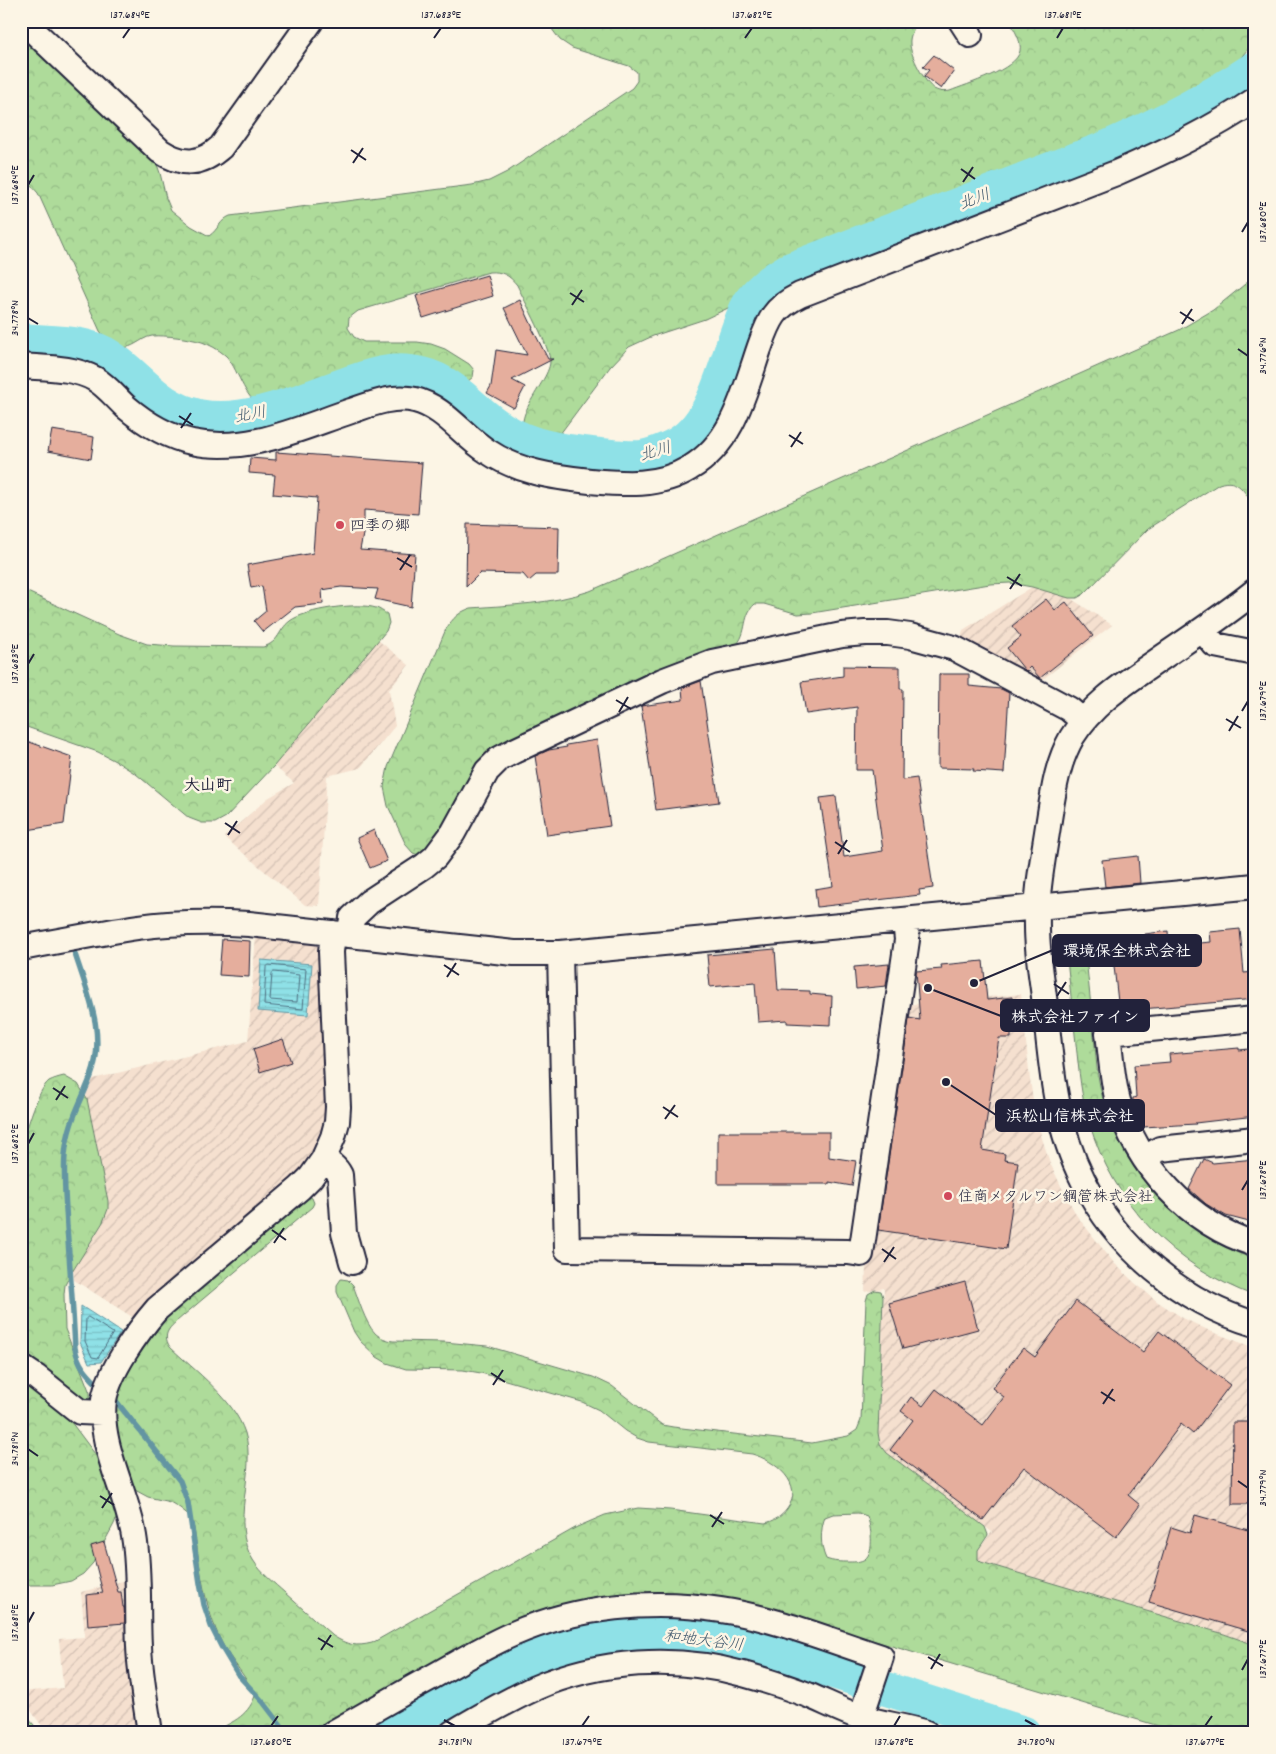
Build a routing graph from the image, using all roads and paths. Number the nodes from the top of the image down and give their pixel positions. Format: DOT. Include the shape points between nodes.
graph roads {
  1 [pos="23,21"];
  2 [pos="311,21"];
  3 [pos="1255,100"];
  4 [pos="21,366"];
  5 [pos="1255,591"];
  6 [pos="1202,630"];
  7 [pos="1255,653"];
  8 [pos="1083,721"];
  9 [pos="1255,886"];
  10 [pos="1038,907"];
  11 [pos="905,920"];
  12 [pos="342,934"];
  13 [pos="21,948"];
  14 [pos="560,953"];
  15 [pos="1255,1019"];
  16 [pos="1255,1139"];
  17 [pos="1144,1158"];
  18 [pos="323,1160"];
  19 [pos="1255,1244"];
  20 [pos="352,1262"];
  21 [pos="1255,1324"];
  22 [pos="21,1367"];
  23 [pos="103,1413"];
  24 [pos="863,1720"];
  25 [pos="150,1733"];
  26 [pos="333,1733"];
  27 [pos="452,1733"];
  28 [pos="926,1733"];
  1 -- 2 [label="street" via="160,151 185,162 211,156 221,147"];
  3 -- 4 [label="street" via="1200,134 1124,170 785,303 766,330 725,436 710,454 690,468 645,484 557,478 533,472 488,452 434,408 415,400 394,398 264,440 215,446 191,442 146,423 96,380 82,374"];
  5 -- 6 [label="street"];
  6 -- 7 [label="street" via="1215,645"];
  6 -- 8 [label="street" via="1112,693"];
  8 -- 10 [label="street" via="1071,739 1058,772"];
  8 -- 12 [label="street" via="1069,709 954,648 910,636 888,633 842,635 712,662 662,681 499,759 478,785 445,846 424,866 369,902 352,918"];
  9 -- 10 [label="street"];
  10 -- 11 [label="street"];
  10 -- 21 [label="street" via="1037,927 1056,1102 1068,1146 1083,1180 1112,1226 1150,1266 1195,1298"];
  11 -- 14 [label="street"];
  11 -- 14 [label="street" via="907,940 860,1254 567,1249"];
  12 -- 13 [label="street" via="249,924 193,922 138,927"];
  12 -- 14 [label="street" via="514,953"];
  12 -- 18 [label="street" via="331,952 338,1107 333,1137"];
  15 -- 17 [label="street" via="1108,1033 1118,1100 1134,1142"];
  16 -- 17 [label="street" via="1160,1149"];
  17 -- 19 [label="street" via="1170,1190 1192,1210 1230,1234"];
  18 -- 20 [label="street" via="333,1165 340,1175 344,1233"];
  18 -- 23 [label="street" via="300,1188 152,1315 115,1370"];
  22 -- 23 [label="street" via="80,1412"];
  23 -- 25 [label="street" via="107,1443 134,1538 139,1653"];
  24 -- 26 [label="street" via="881,1657 756,1617 721,1610 651,1605 573,1615 514,1634 483,1648"];
  24 -- 27 [label="street" via="806,1694 741,1673 653,1663 623,1665 565,1677 510,1700"];
  24 -- 28 [label="street"];
}
